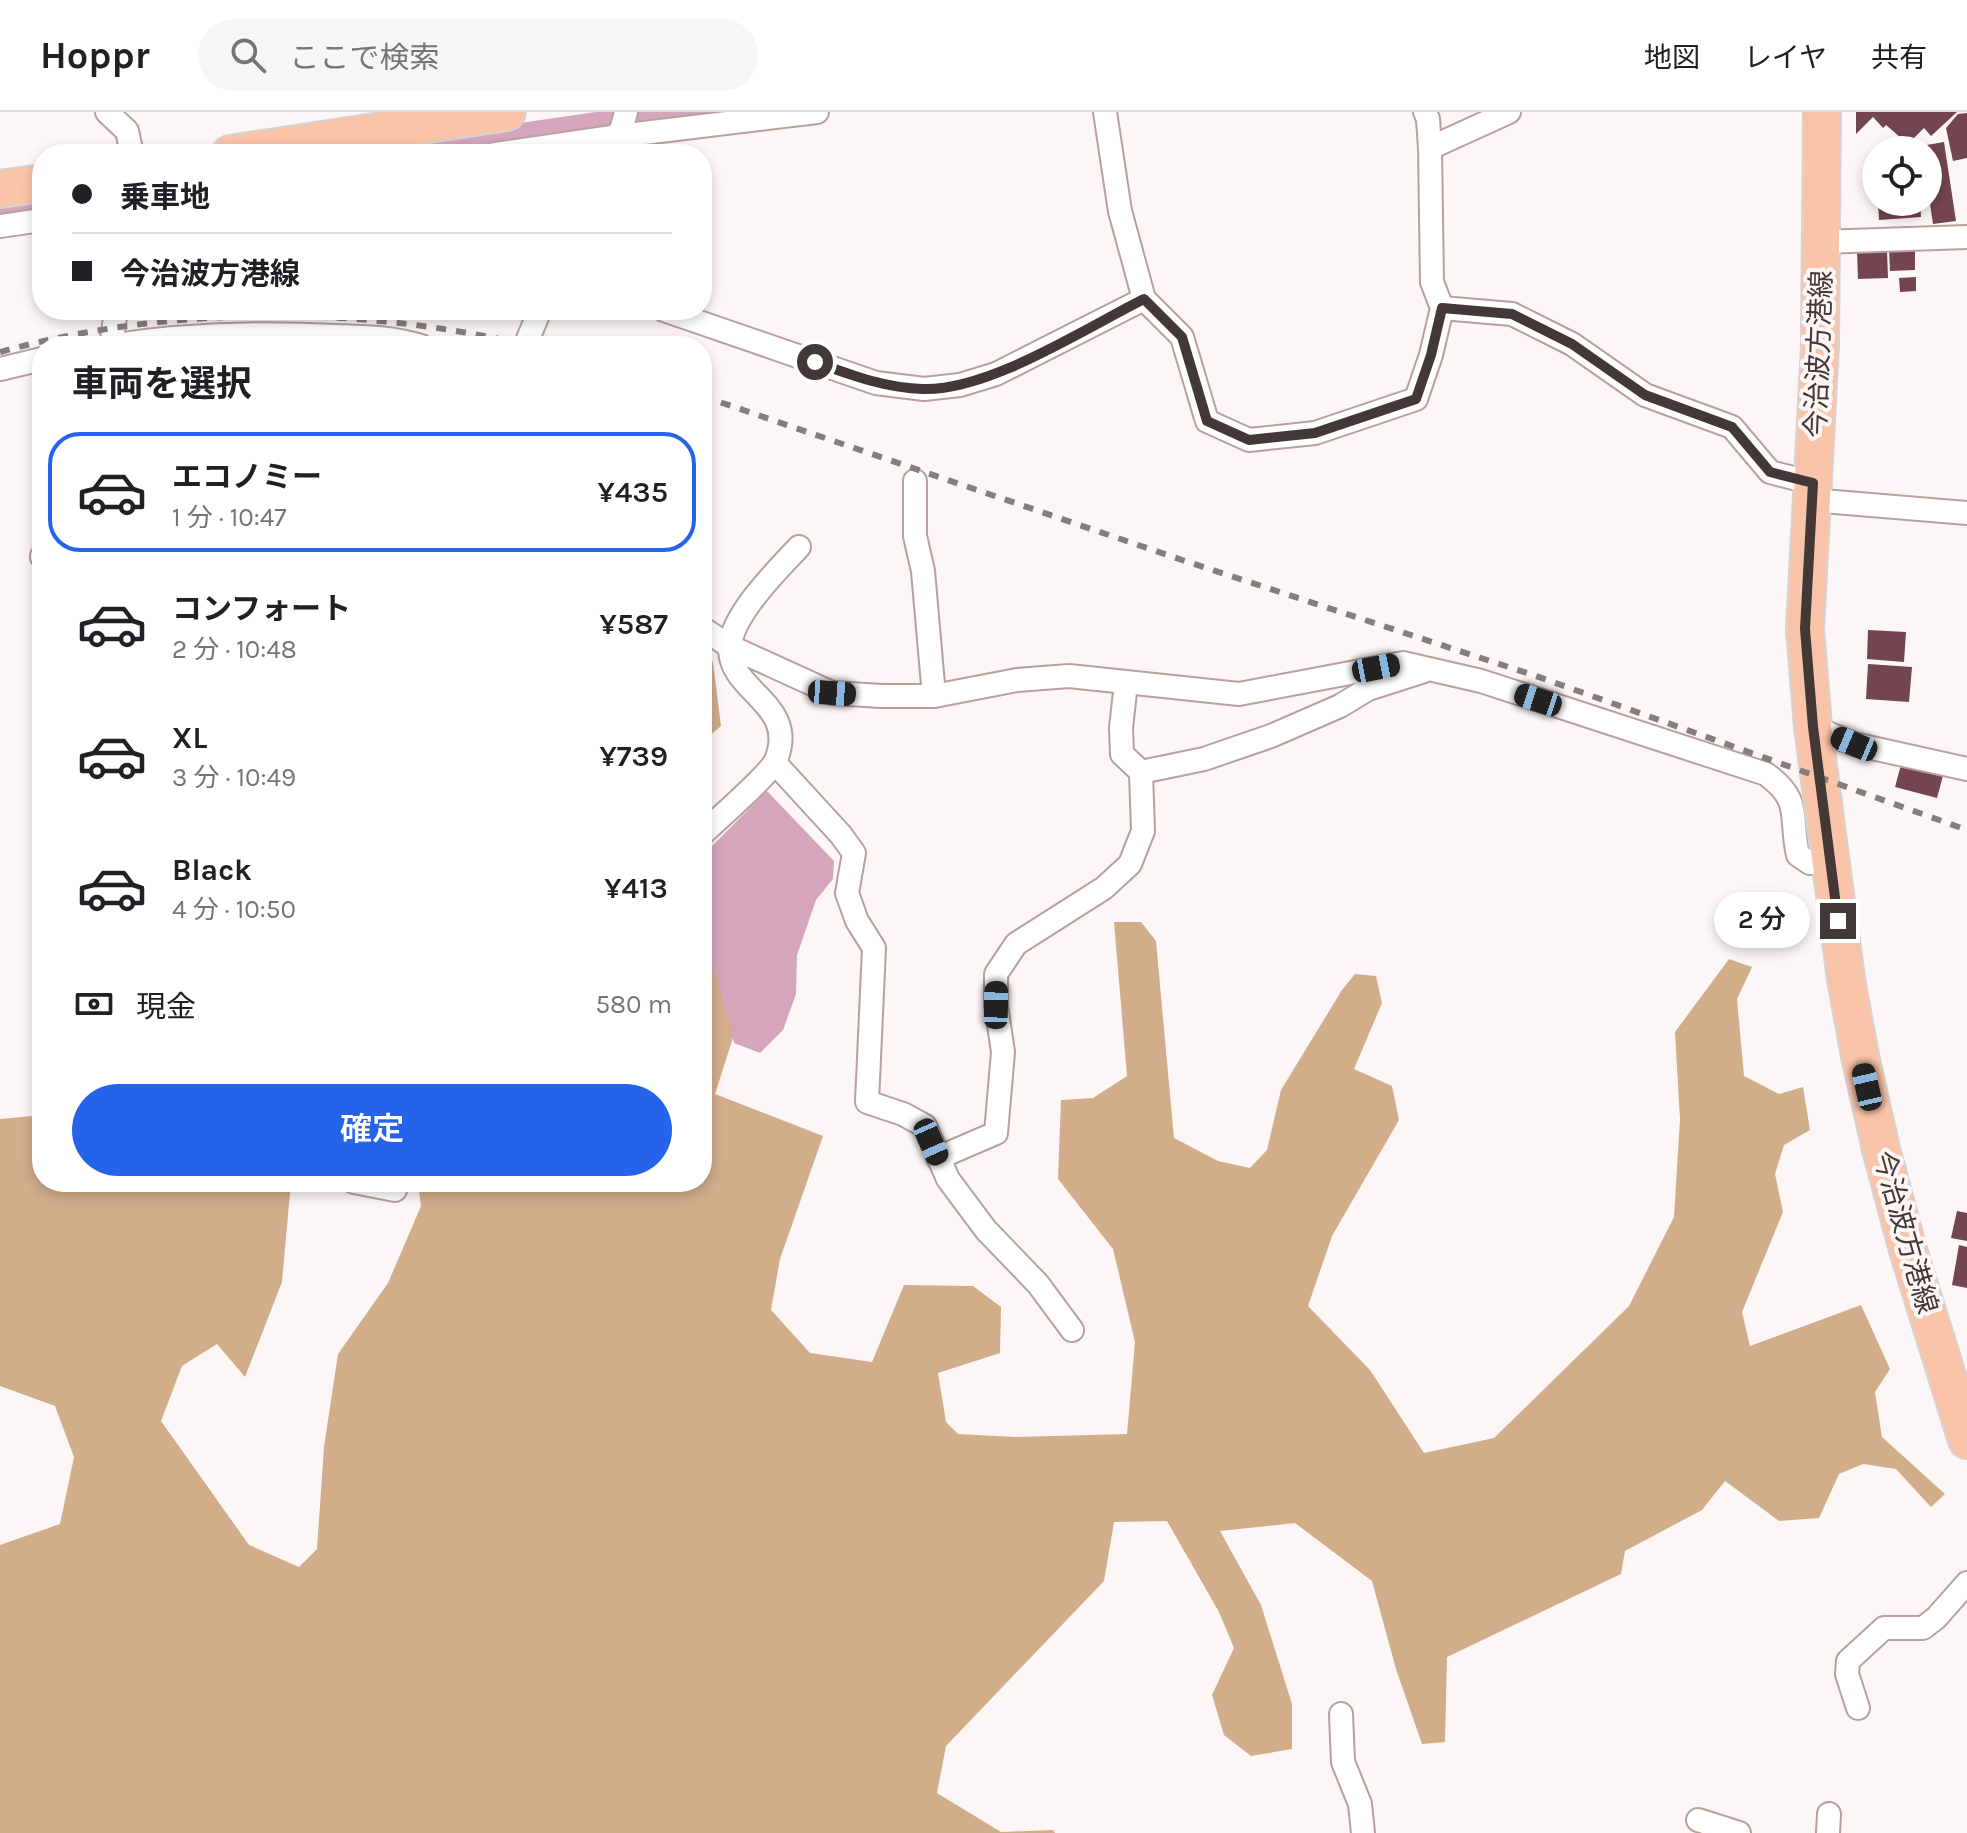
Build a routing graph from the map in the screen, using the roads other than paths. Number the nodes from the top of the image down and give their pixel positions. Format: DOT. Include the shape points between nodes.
graph roads {
  1 [pos="107,112"];
  2 [pos="817,112"];
  3 [pos="1105,112"];
  4 [pos="1425,112"];
  5 [pos="1509,112"];
  6 [pos="1822,112"];
  7 [pos="499,113"];
  8 [pos="619,132"];
  9 [pos="130,144"];
  10 [pos="296,144"];
  11 [pos="551,144"];
  12 [pos="1430,148"];
  13 [pos="32,184"];
  14 [pos="0,189"];
  15 [pos="32,221"];
  16 [pos="0,226"];
  17 [pos="1967,237"];
  18 [pos="1821,242"];
  19 [pos="1144,299"];
  20 [pos="1442,308"];
  21 [pos="693,320"];
  22 [pos="225,336"];
  23 [pos="337,336"];
  24 [pos="32,361"];
  25 [pos="0,369"];
  26 [pos="915,481"];
  27 [pos="1812,492"];
  28 [pos="1967,513"];
  29 [pos="799,547"];
  30 [pos="712,635"];
  31 [pos="729,646"];
  32 [pos="1429,669"];
  33 [pos="1126,683"];
  34 [pos="934,696"];
  35 [pos="1813,727"];
  36 [pos="775,763"];
  37 [pos="1967,769"];
  38 [pos="1141,772"];
  39 [pos="712,824"];
  40 [pos="1830,862"];
  41 [pos="938,1158"];
  42 [pos="1072,1330"];
  43 [pos="1959,1381"];
  44 [pos="1967,1440"];
  45 [pos="1967,1583"];
  46 [pos="1858,1708"];
  47 [pos="1341,1714"];
  48 [pos="1698,1820"];
  49 [pos="1363,1833"];
  50 [pos="1739,1833"];
  1 -- 9 [label="street" via="127,131"];
  2 -- 8 [label="street"];
  3 -- 19 [label="street" via="1120,211"];
  4 -- 12 [label="street"];
  5 -- 12 [label="street"];
  6 -- 18 [label="main road, 今治波方港線"];
  7 -- 10 [label="main road"];
  8 -- 11 [label="street"];
  12 -- 20 [label="street" via="1432,282"];
  13 -- 14 [label="main road"];
  15 -- 16 [label="street"];
  17 -- 18 [label="street"];
  18 -- 27 [label="main road, 今治波方港線"];
  19 -- 20 [label="street" via="1182,337 1207,421 1249,440 1315,433 1416,399"];
  19 -- 21 [label="street" via="996,374 924,389 876,383"];
  20 -- 27 [label="street" via="1512,314 1572,344 1645,395 1732,427 1770,472"];
  22 -- 23 [label="street"];
  24 -- 25 [label="street"];
  26 -- 34 [label="street" via="915,536"];
  27 -- 28 [label="street"];
  27 -- 35 [label="main road, 今治波方港線" via="1805,629"];
  29 -- 31 [label="street" via="758,591"];
  30 -- 31 [label="street"];
  31 -- 34 [label="street" via="832,693"];
  31 -- 36 [label="street" via="733,667 777,718 782,742"];
  32 -- 33 [label="street" via="1403,663 1239,694"];
  32 -- 38 [label="street" via="1368,689 1271,736 1204,759"];
  32 -- 40 [label="street" via="1481,681 1766,774 1785,788 1793,804 1798,855 1810,863"];
  33 -- 34 [label="street" via="1069,676"];
  33 -- 38 [label="street" via="1122,754"];
  35 -- 37 [label="street" via="1854,744"];
  35 -- 40 [label="main road, 今治波方港線"];
  36 -- 39 [label="street"];
  36 -- 41 [label="street" via="854,853 847,893 874,948 867,1102 925,1126"];
  38 -- 41 [label="street" via="1143,831 1130,864 1104,888 1016,944 996,974 1003,1052 996,1133"];
  40 -- 43 [label="main road, 今治波方港線" via="1846,979 1881,1149 1908,1250"];
  41 -- 42 [label="street" via="986,1230 1038,1284"];
  43 -- 44 [label="main road, 今治波方港線"];
  45 -- 46 [label="street" via="1923,1628 1884,1628 1848,1661"];
  47 -- 49 [label="street" via="1343,1762 1360,1804"];
  48 -- 50 [label="street"];
}
